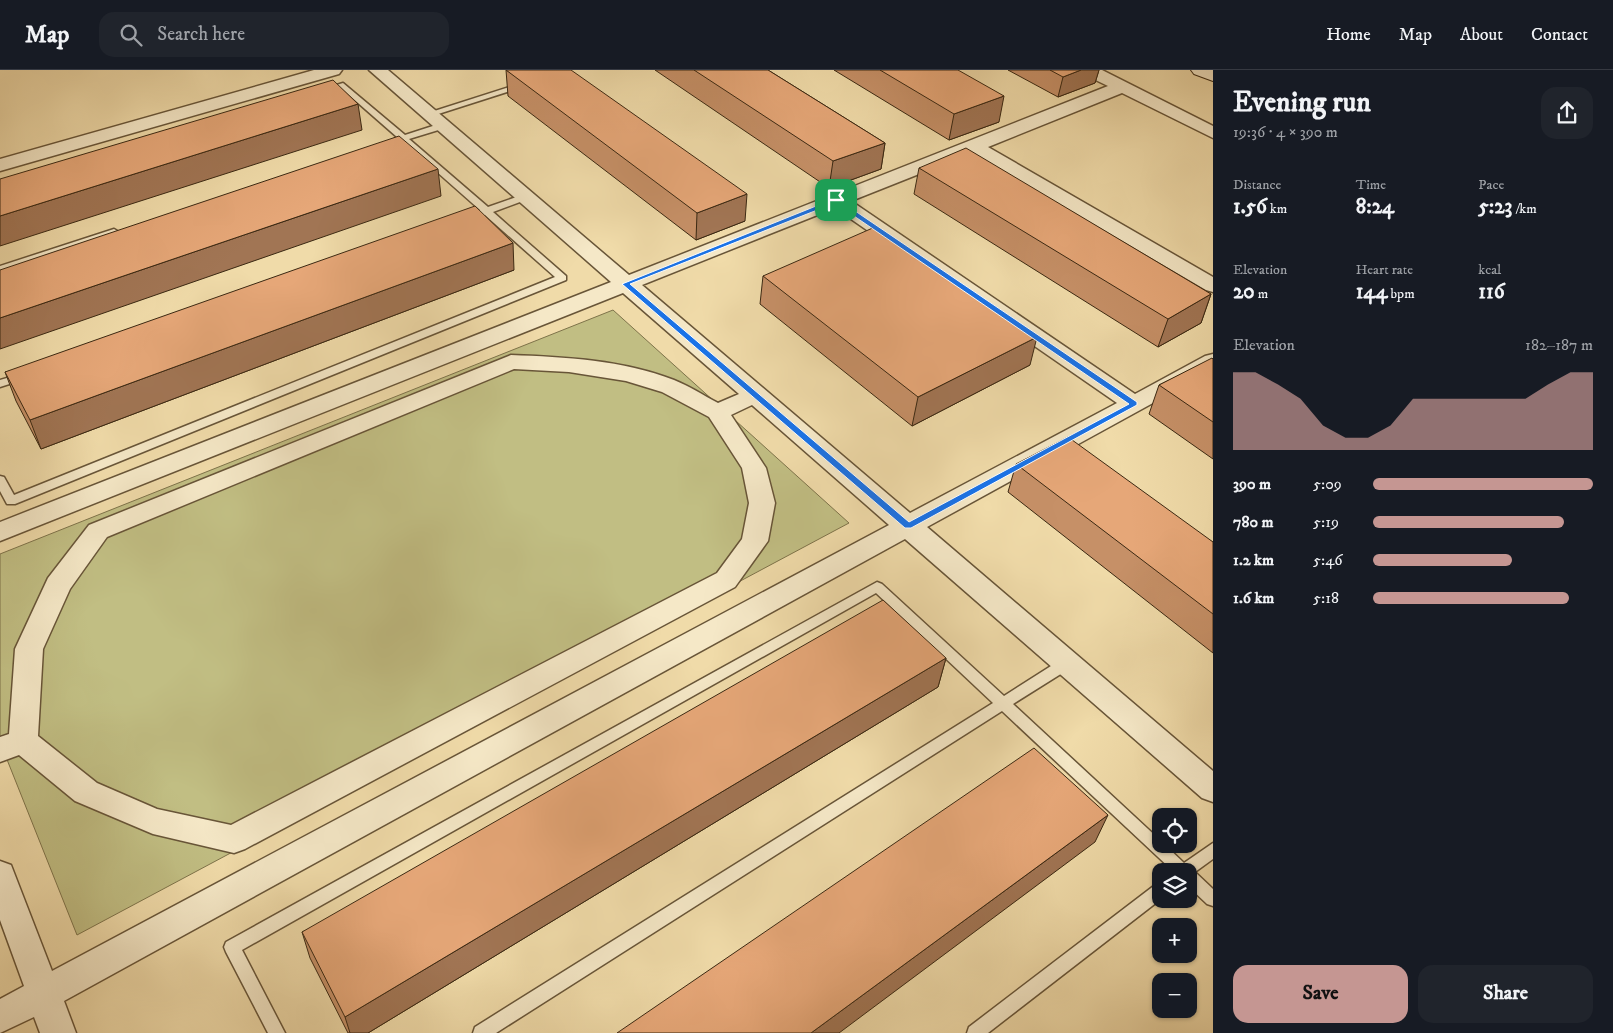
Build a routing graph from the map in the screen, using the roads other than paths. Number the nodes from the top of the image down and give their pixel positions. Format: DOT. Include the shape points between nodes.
graph roads {
  1 [pos="333,70"];
  2 [pos="378,70"];
  3 [pos="1089,70"];
  4 [pos="1200,70"];
  5 [pos="1213,76"];
  6 [pos="528,84"];
  7 [pos="1122,87"];
  8 [pos="314,93"];
  9 [pos="436,120"];
  10 [pos="1213,133"];
  11 [pos="404,138"];
  12 [pos="385,144"];
  13 [pos="973,146"];
  14 [pos="0,165"];
  15 [pos="525,197"];
  16 [pos="836,200"];
  17 [pos="486,211"];
  18 [pos="468,218"];
  19 [pos="122,229"];
  20 [pos="0,269"];
  21 [pos="626,284"];
  22 [pos="1213,286"];
  23 [pos="562,344"];
  24 [pos="1213,361"];
  25 [pos="511,362"];
  26 [pos="37,371"];
  27 [pos="0,384"];
  28 [pos="756,395"];
  29 [pos="1134,404"];
  30 [pos="717,412"];
  31 [pos="0,480"];
  32 [pos="908,526"];
  33 [pos="0,532"];
  34 [pos="1067,663"];
  35 [pos="1003,704"];
  36 [pos="12,746"];
  37 [pos="1213,789"];
  38 [pos="1213,850"];
  39 [pos="1175,863"];
  40 [pos="1195,863"];
  41 [pos="0,875"];
  42 [pos="1197,884"];
  43 [pos="1152,897"];
  44 [pos="1213,899"];
  45 [pos="43,993"];
  46 [pos="0,1017"];
  47 [pos="58,1033"];
  48 [pos="277,1033"];
  49 [pos="481,1033"];
  50 [pos="975,1033"];
  1 -- 14 [label="street"];
  2 -- 9 [label="street"];
  3 -- 7 [label="street"];
  4 -- 5 [label="main road"];
  6 -- 9 [label="lane"];
  7 -- 10 [label="street"];
  7 -- 13 [label="street"];
  8 -- 11 [label="lane" via="343,85"];
  9 -- 11 [label="lane"];
  9 -- 15 [label="street"];
  11 -- 12 [label="lane"];
  11 -- 17 [label="lane"];
  13 -- 16 [label="street"];
  13 -- 22 [label="street"];
  15 -- 17 [label="lane"];
  15 -- 21 [label="street"];
  16 -- 21 [label="street"];
  16 -- 29 [label="street"];
  17 -- 18 [label="lane"];
  17 -- 31 [label="lane" via="562,278 11,501"];
  19 -- 20 [label="lane"];
  21 -- 28 [label="street"];
  21 -- 33 [label="street"];
  23 -- 25 [label="street"];
  24 -- 29 [label="street"];
  25 -- 30 [label="street" via="557,363 618,372 664,384"];
  25 -- 36 [label="street" via="98,531 58,585 29,649"];
  26 -- 27 [label="lane"];
  28 -- 30 [label="street"];
  28 -- 32 [label="street"];
  29 -- 32 [label="street"];
  30 -- 36 [label="street" via="754,468 762,503 755,541 726,580 234,840 153,821 86,792"];
  32 -- 34 [label="street"];
  32 -- 45 [label="street"];
  34 -- 35 [label="lane"];
  34 -- 37 [label="street"];
  35 -- 39 [label="lane"];
  35 -- 48 [label="lane" via="877,587 232,947"];
  35 -- 49 [label="lane"];
  38 -- 40 [label="lane"];
  41 -- 45 [label="street"];
  42 -- 44 [label="lane"];
  43 -- 50 [label="lane"];
  45 -- 46 [label="street"];
  45 -- 47 [label="street"];
}
